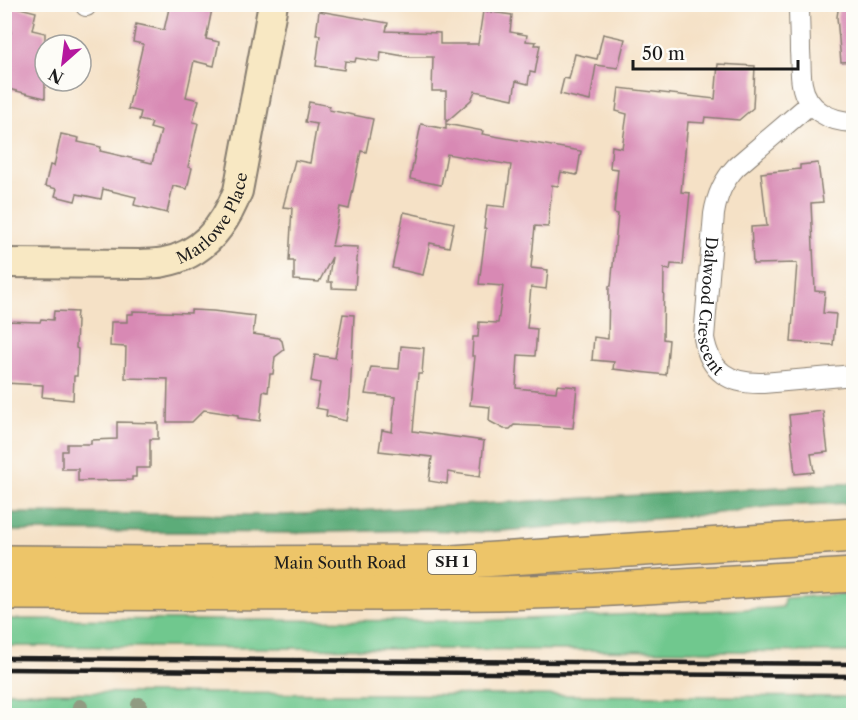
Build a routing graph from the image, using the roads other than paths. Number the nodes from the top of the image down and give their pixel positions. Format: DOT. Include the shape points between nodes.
graph roads {
  1 [pos="273,4"];
  2 [pos="799,4"];
  3 [pos="810,104"];
  4 [pos="854,122"];
  5 [pos="4,263"];
  6 [pos="854,375"];
  7 [pos="854,535"];
  8 [pos="4,562"];
  9 [pos="852,575"];
  10 [pos="4,593"];
  1 -- 5 [label="street, Marlowe Place" via="238,191 221,227 207,242 163,262"];
  2 -- 3 [label="street" via="802,84"];
  3 -- 4 [label="street" via="828,117"];
  3 -- 6 [label="street, Dalwood Crescent" via="736,167 721,187 714,214 706,352 724,375 747,384"];
  7 -- 8 [label="highway, Main South Road / SH 1" via="452,562"];
  9 -- 10 [label="highway, Main South Road / SH 1" via="595,590"];
}
